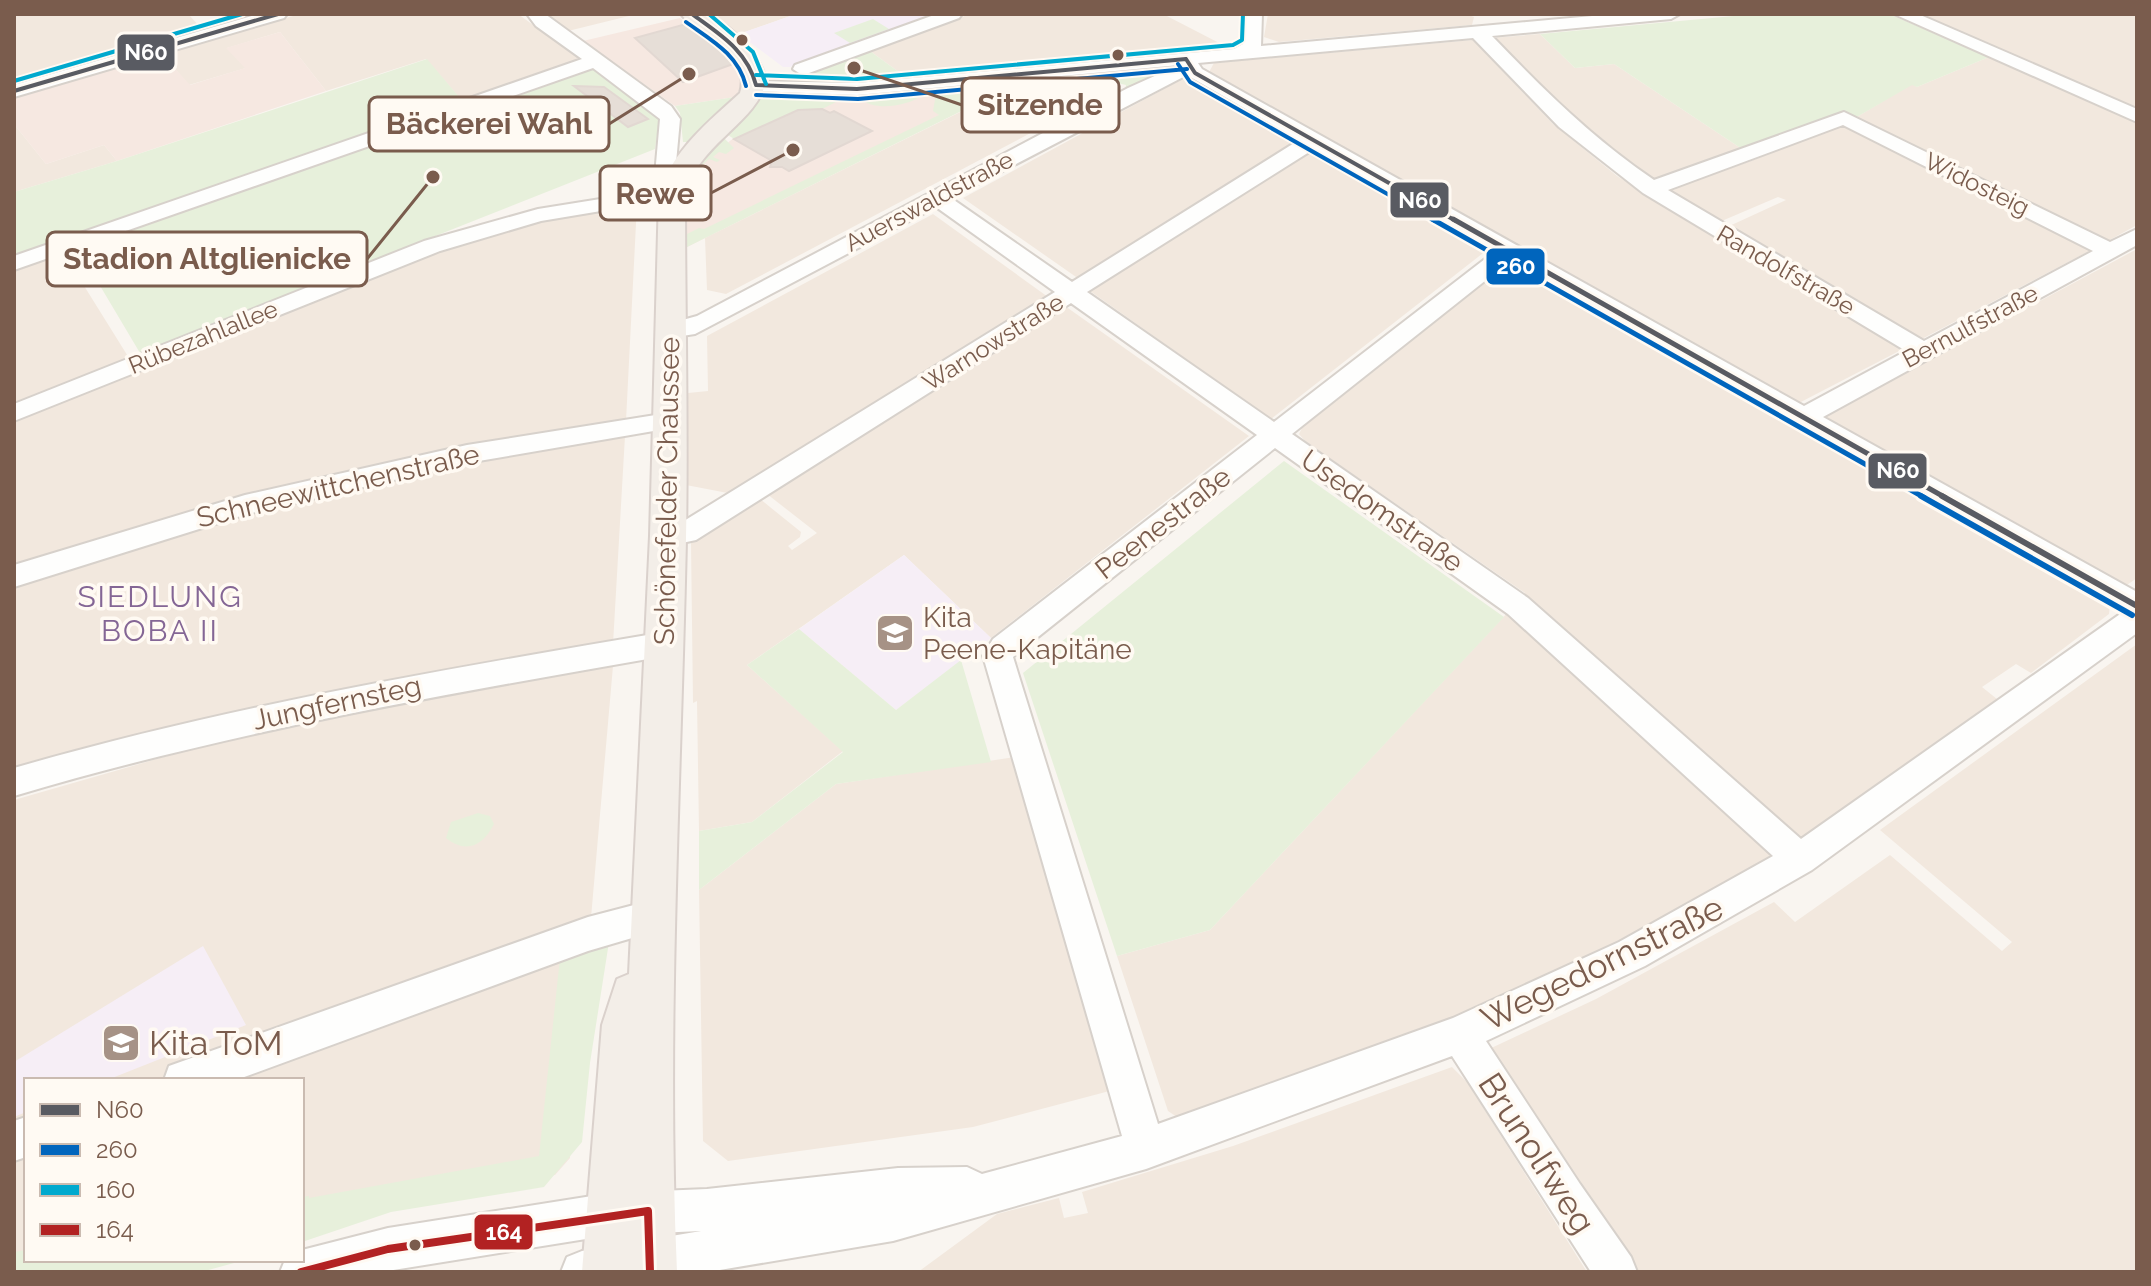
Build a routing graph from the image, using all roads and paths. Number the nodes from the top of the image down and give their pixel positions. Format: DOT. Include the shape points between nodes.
graph roads {
  1 [pos="201,14"];
  2 [pos="278,14"];
  3 [pos="536,14"];
  4 [pos="692,14"];
  5 [pos="953,14"];
  6 [pos="1253,14"];
  7 [pos="1671,14"];
  8 [pos="1903,14"];
  9 [pos="1646,15"];
  10 [pos="1482,23"];
  11 [pos="217,31"];
  12 [pos="1236,55"];
  13 [pos="598,60"];
  14 [pos="1188,64"];
  15 [pos="802,69"];
  16 [pos="756,85"];
  17 [pos="14,91"];
  18 [pos="2137,116"];
  19 [pos="1314,140"];
  20 [pos="667,147"];
  21 [pos="696,150"];
  22 [pos="672,188"];
  23 [pos="1650,189"];
  24 [pos="936,197"];
  25 [pos="2137,236"];
  26 [pos="1509,251"];
  27 [pos="2111,251"];
  28 [pos="14,263"];
  29 [pos="1071,294"];
  30 [pos="669,331"];
  31 [pos="1923,351"];
  32 [pos="14,413"];
  33 [pos="1803,417"];
  34 [pos="668,421"];
  35 [pos="1274,436"];
  36 [pos="668,536"];
  37 [pos="14,576"];
  38 [pos="2137,606"];
  39 [pos="2137,617"];
  40 [pos="665,644"];
  41 [pos="14,782"];
  42 [pos="1800,859"];
  43 [pos="653,921"];
  44 [pos="1460,1034"];
  45 [pos="189,1078"];
  46 [pos="1146,1149"];
  47 [pos="623,1253"];
  48 [pos="301,1272"];
  49 [pos="1616,1272"];
  1 -- 11 [label="street"];
  2 -- 11 [label="street"];
  3 -- 13 [label="street"];
  4 -- 16 [label="main road" via="750,62"];
  5 -- 15 [label="street"];
  6 -- 12 [label="street" via="1252,46"];
  7 -- 9 [label="street"];
  8 -- 18 [label="street"];
  9 -- 10 [label="street" via="1514,30"];
  10 -- 12 [label="street"];
  10 -- 23 [label="street, Randolfstraße" via="1566,123"];
  11 -- 17 [label="street"];
  12 -- 14 [label="street"];
  13 -- 20 [label="street" via="664,110 670,119"];
  13 -- 28 [label="street"];
  14 -- 16 [label="street" via="857,89"];
  14 -- 19 [label="street"];
  14 -- 24 [label="street, Auerswaldstraße"];
  16 -- 21 [label="main road"];
  19 -- 26 [label="street"];
  19 -- 29 [label="street, Warnowstraße"];
  20 -- 21 [label="street"];
  20 -- 22 [label="street" via="665,175"];
  21 -- 22 [label="main road"];
  22 -- 30 [label="main road, Schönefelder Chaussee"];
  22 -- 32 [label="street, Rübezahlallee" via="455,238"];
  23 -- 27 [label="street, Widosteig" via="1844,118"];
  23 -- 31 [label="street, Randolfstraße"];
  24 -- 29 [label="street, Usedomstraße"];
  24 -- 30 [label="street, Auerswaldstraße" via="705,321"];
  25 -- 27 [label="street, Bernulfstraße"];
  26 -- 33 [label="street"];
  26 -- 35 [label="street, Peenestraße"];
  27 -- 31 [label="street, Bernulfstraße"];
  29 -- 35 [label="street, Usedomstraße"];
  29 -- 36 [label="street, Warnowstraße" via="686,533"];
  30 -- 34 [label="main road, Schönefelder Chaussee"];
  31 -- 33 [label="street, Bernulfstraße"];
  33 -- 38 [label="street"];
  34 -- 36 [label="main road, Schönefelder Chaussee"];
  34 -- 37 [label="street, Schneewittchenstraße" via="467,454 245,505"];
  35 -- 42 [label="street, Usedomstraße" via="1518,606"];
  35 -- 46 [label="street, Peenestraße" via="998,656"];
  36 -- 40 [label="main road, Schönefelder Chaussee"];
  39 -- 42 [label="street, Wegedornstraße"];
  40 -- 41 [label="street, Jungfernsteg" via="407,687"];
  40 -- 43 [label="main road, Schönefelder Chaussee"];
  42 -- 44 [label="street, Wegedornstraße" via="1632,954"];
  43 -- 45 [label="street" via="588,934"];
  43 -- 47 [label="main road, Schönefelder Chaussee"];
  44 -- 46 [label="street, Wegedornstraße"];
  44 -- 49 [label="street, Brunolfweg"];
  46 -- 47 [label="street, Wegedornstraße" via="893,1220"];
  47 -- 48 [label="street, Wegedornstraße" via="388,1249"];
}
